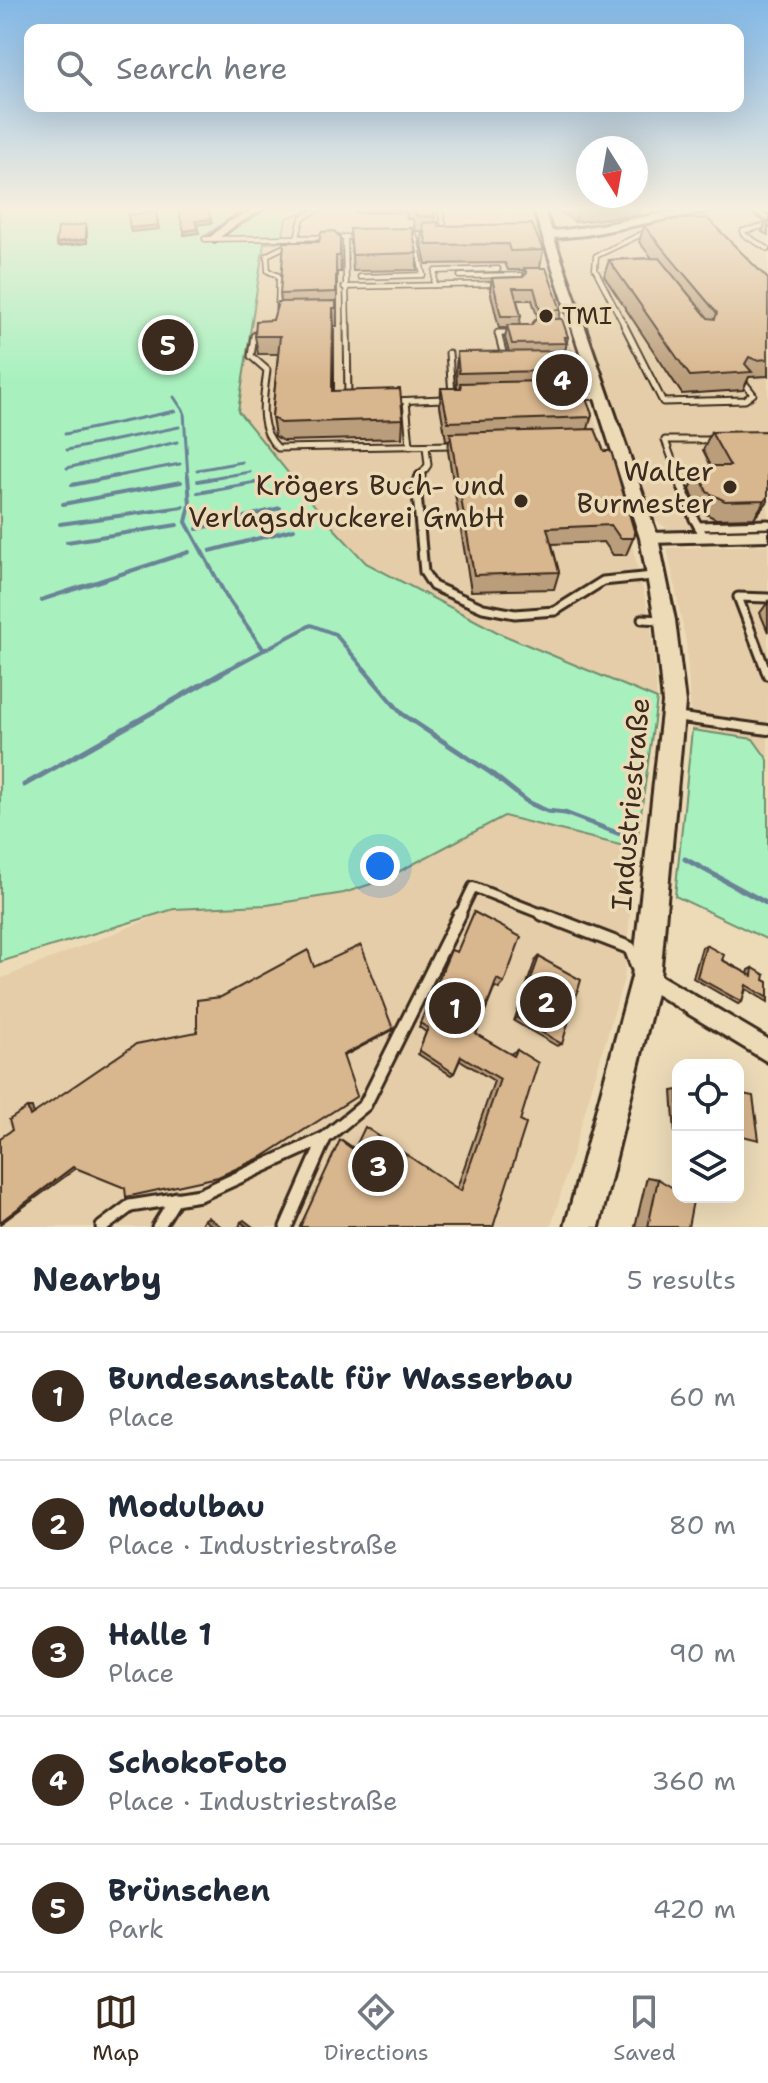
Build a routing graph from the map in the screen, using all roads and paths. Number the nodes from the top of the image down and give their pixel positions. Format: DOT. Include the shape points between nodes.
graph roads {
  1 [pos="268,264"];
  2 [pos="344,264"];
  3 [pos="420,264"];
  4 [pos="550,264"];
  5 [pos="595,264"];
  6 [pos="498,269"];
  7 [pos="595,269"];
  8 [pos="610,269"];
  9 [pos="531,275"];
  10 [pos="460,276"];
  11 [pos="360,277"];
  12 [pos="506,284"];
  13 [pos="434,285"];
  14 [pos="344,287"];
  15 [pos="277,316"];
  16 [pos="266,326"];
  17 [pos="528,333"];
  18 [pos="458,361"];
  19 [pos="491,363"];
  20 [pos="506,363"];
  21 [pos="520,363"];
  22 [pos="742,380"];
  23 [pos="602,396"];
  24 [pos="574,397"];
  25 [pos="406,401"];
  26 [pos="377,402"];
  27 [pos="362,403"];
  28 [pos="728,440"];
  29 [pos="458,445"];
  30 [pos="410,446"];
  31 [pos="426,446"];
  32 [pos="768,524"];
  33 [pos="701,531"];
  34 [pos="768,535"];
  35 [pos="649,538"];
  36 [pos="656,576"];
  37 [pos="768,598"];
  38 [pos="768,675"];
  39 [pos="673,717"];
  40 [pos="768,730"];
  41 [pos="645,980"];
  42 [pos="768,1051"];
  43 [pos="325,1138"];
  44 [pos="176,1198"];
  45 [pos="102,1227"];
  46 [pos="158,1227"];
  47 [pos="286,1227"];
  48 [pos="582,1227"];
  1 -- 15 [label="lane" via="268,271 279,276"];
  2 -- 14 [label="lane"];
  3 -- 11 [label="lane" via="423,275"];
  4 -- 23 [label="street, Industriestraße" via="583,362"];
  5 -- 7 [label="lane"];
  6 -- 13 [label="lane" via="435,271"];
  7 -- 8 [label="lane"];
  7 -- 22 [label="lane" via="663,402 745,400 753,394"];
  9 -- 10 [label="lane"];
  12 -- 13 [label="lane"];
  13 -- 14 [label="lane"];
  14 -- 27 [label="lane" via="348,403"];
  16 -- 30 [label="lane" via="254,336 251,356 267,370 263,430 269,442 283,449"];
  17 -- 20 [label="lane" via="498,333"];
  18 -- 25 [label="lane" via="449,357 455,395"];
  19 -- 20 [label="lane"];
  20 -- 21 [label="lane"];
  23 -- 24 [label="lane"];
  23 -- 35 [label="street, Industriestraße" via="608,440"];
  25 -- 26 [label="lane"];
  25 -- 30 [label="lane"];
  28 -- 33 [label="lane" via="665,440"];
  29 -- 31 [label="lane"];
  30 -- 31 [label="lane"];
  31 -- 36 [label="lane" via="428,465 416,483 424,572 433,586 483,608 515,614 555,611 603,581"];
  32 -- 33 [label="lane"];
  33 -- 34 [label="street"];
  33 -- 35 [label="street"];
  35 -- 36 [label="street, Industriestraße"];
  36 -- 39 [label="street, Industriestraße" via="653,620"];
  37 -- 38 [label="lane" via="738,597"];
  39 -- 40 [label="lane"];
  39 -- 41 [label="street, Industriestraße"];
  41 -- 42 [label="street"];
  41 -- 43 [label="lane" via="630,948 473,887 365,1105"];
  41 -- 48 [label="street, Industriestraße"];
  43 -- 44 [label="lane" via="200,1195"];
  43 -- 47 [label="lane"];
  44 -- 45 [label="lane" via="130,1206"];
  44 -- 46 [label="lane"];
}
